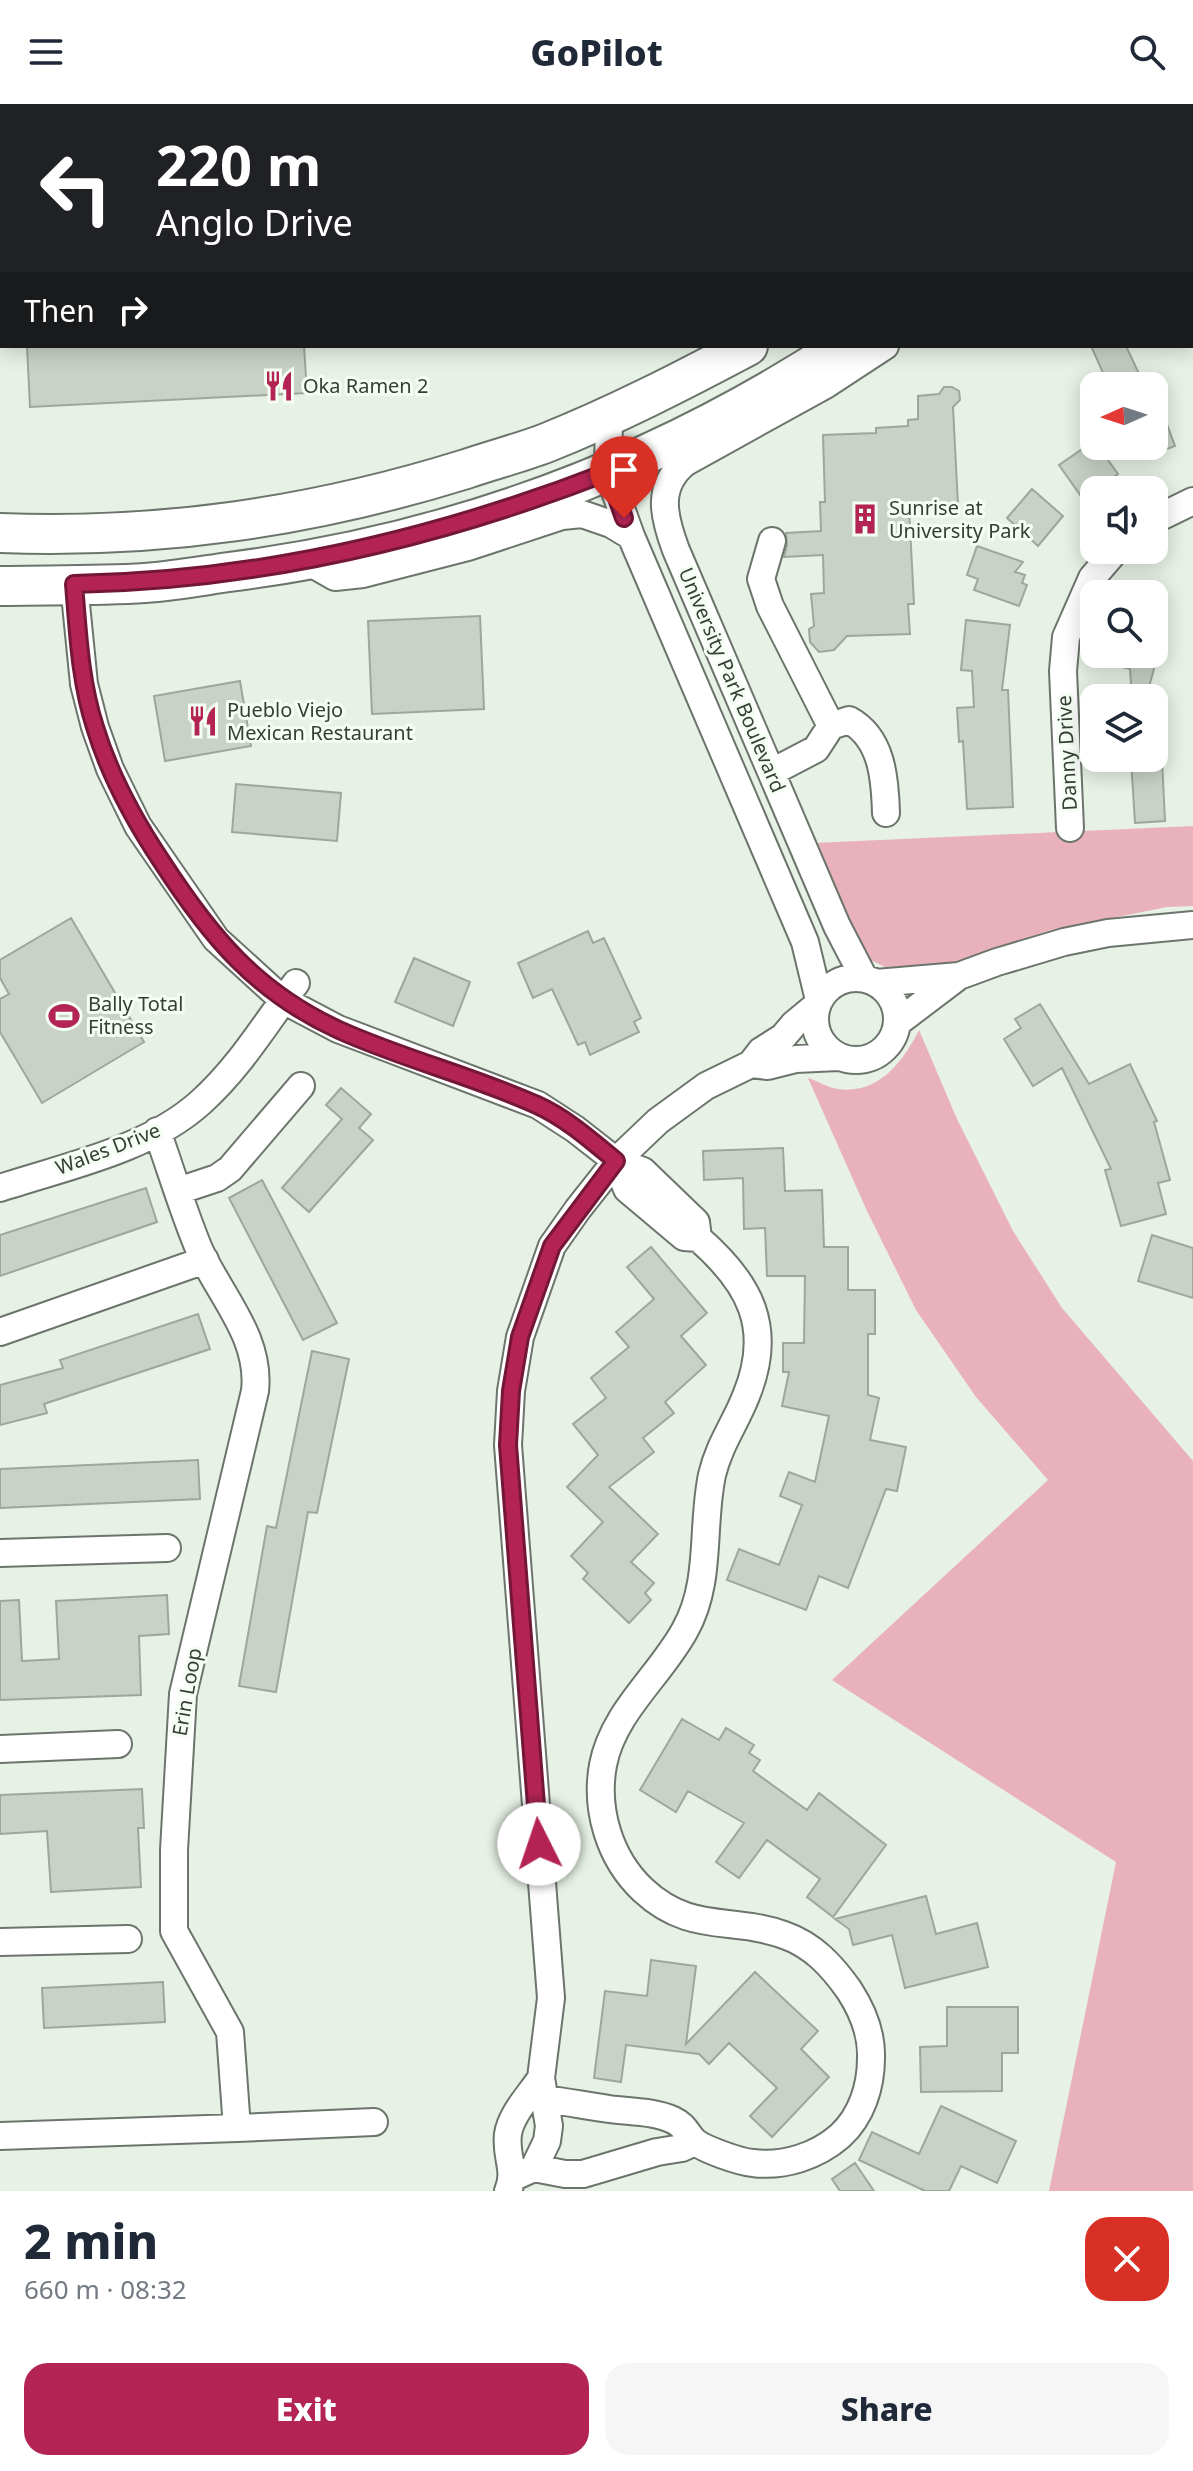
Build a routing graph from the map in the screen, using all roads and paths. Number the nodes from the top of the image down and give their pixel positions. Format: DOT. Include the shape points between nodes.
graph roads {
  1 [pos="744,348"];
  2 [pos="839,348"];
  3 [pos="882,348"];
  4 [pos="609,416"];
  5 [pos="608,472"];
  6 [pos="358,500"];
  7 [pos="1193,501"];
  8 [pos="1168,513"];
  9 [pos="0,533"];
  10 [pos="631,536"];
  11 [pos="772,541"];
  12 [pos="307,561"];
  13 [pos="1104,564"];
  14 [pos="0,584"];
  15 [pos="74,584"];
  16 [pos="831,726"];
  17 [pos="772,772"];
  18 [pos="886,813"];
  19 [pos="1070,828"];
  20 [pos="1193,925"];
  21 [pos="1193,944"];
  22 [pos="959,976"];
  23 [pos="870,981"];
  24 [pos="290,991"];
  25 [pos="818,1003"];
  26 [pos="897,1023"];
  27 [pos="838,1057"];
  28 [pos="751,1064"];
  29 [pos="301,1086"];
  30 [pos="157,1131"];
  31 [pos="616,1161"];
  32 [pos="0,1188"];
  33 [pos="178,1191"];
  34 [pos="205,1260"];
  35 [pos="0,1332"];
  36 [pos="167,1548"];
  37 [pos="0,1553"];
  38 [pos="118,1744"];
  39 [pos="0,1749"];
  40 [pos="128,1939"];
  41 [pos="0,1942"];
  42 [pos="543,2089"];
  43 [pos="374,2122"];
  44 [pos="237,2128"];
  45 [pos="0,2136"];
  46 [pos="695,2142"];
  47 [pos="519,2178"];
  1 -- 4 [label="highway"];
  2 -- 5 [label="highway" via="695,433"];
  3 -- 17 [label="street, University Park Boulevard" via="686,462 670,479 663,501 667,528"];
  4 -- 5 [label="street, University Park Boulevard"];
  4 -- 6 [label="highway" via="544,444"];
  5 -- 10 [label="street, University Park Boulevard"];
  5 -- 12 [label="highway" via="527,504 424,535"];
  6 -- 9 [label="highway" via="260,520 164,529"];
  6 -- 14 [label="highway" via="339,530 312,539 179,556 30,561 12,567"];
  7 -- 8 [label="street"];
  10 -- 12 [label="street" via="582,514 363,574 335,577"];
  10 -- 25 [label="street, University Park Boulevard" via="805,942"];
  11 -- 16 [label="street" via="761,579"];
  12 -- 15 [label="highway" via="147,583"];
  13 -- 19 [label="street, Danny Drive" via="1092,578 1066,637"];
  14 -- 15 [label="highway"];
  15 -- 24 [label="street" via="84,684 124,801 216,939"];
  16 -- 17 [label="street" via="816,749"];
  16 -- 18 [label="street" via="849,720 868,735 879,756"];
  17 -- 23 [label="street, University Park Boulevard" via="837,926"];
  20 -- 21 [label="street"];
  20 -- 22 [label="street" via="1064,942"];
  22 -- 23 [label="street"];
  22 -- 26 [label="street"];
  23 -- 25 [label="street" via="838,982"];
  23 -- 26 [label="street" via="887,991"];
  24 -- 30 [label="street, Wales Drive" via="253,1046 213,1091"];
  24 -- 31 [label="street" via="338,1029 538,1105"];
  25 -- 27 [label="street" via="819,1038"];
  25 -- 28 [label="street"];
  26 -- 27 [label="street" via="880,1054 852,1061"];
  27 -- 28 [label="street"];
  28 -- 31 [label="street" via="706,1086"];
  29 -- 33 [label="street" via="230,1169"];
  30 -- 32 [label="street, Wales Drive"];
  30 -- 33 [label="street, Erin Loop"];
  31 -- 42 [label="street" via="552,1246 520,1337 511,1391 508,1445 551,1998"];
  31 -- 46 [label="street" via="627,1189 684,1237 698,1238 732,1270 746,1291 758,1350 753,1377 712,1477 696,1607 669,1657 615,1729 603,1763 601,1811 626,1870 659,1903 709,1923 782,1934 820,1956 851,1994 871,2050 861,2108 842,2135 814,2153 784,2162 753,2163"];
  33 -- 34 [label="street, Erin Loop"];
  34 -- 35 [label="street"];
  34 -- 44 [label="street, Erin Loop" via="250,1344 256,1382 183,1694 173,1923 176,1938 230,2032"];
  36 -- 37 [label="street"];
  38 -- 39 [label="street"];
  40 -- 41 [label="street"];
  42 -- 46 [label="street" via="657,2115 686,2128"];
  42 -- 47 [label="street" via="547,2141"];
  42 -- 47 [label="street" via="510,2125 509,2153"];
  43 -- 44 [label="street"];
  44 -- 45 [label="street"];
  46 -- 47 [label="street" via="583,2174"];
}
